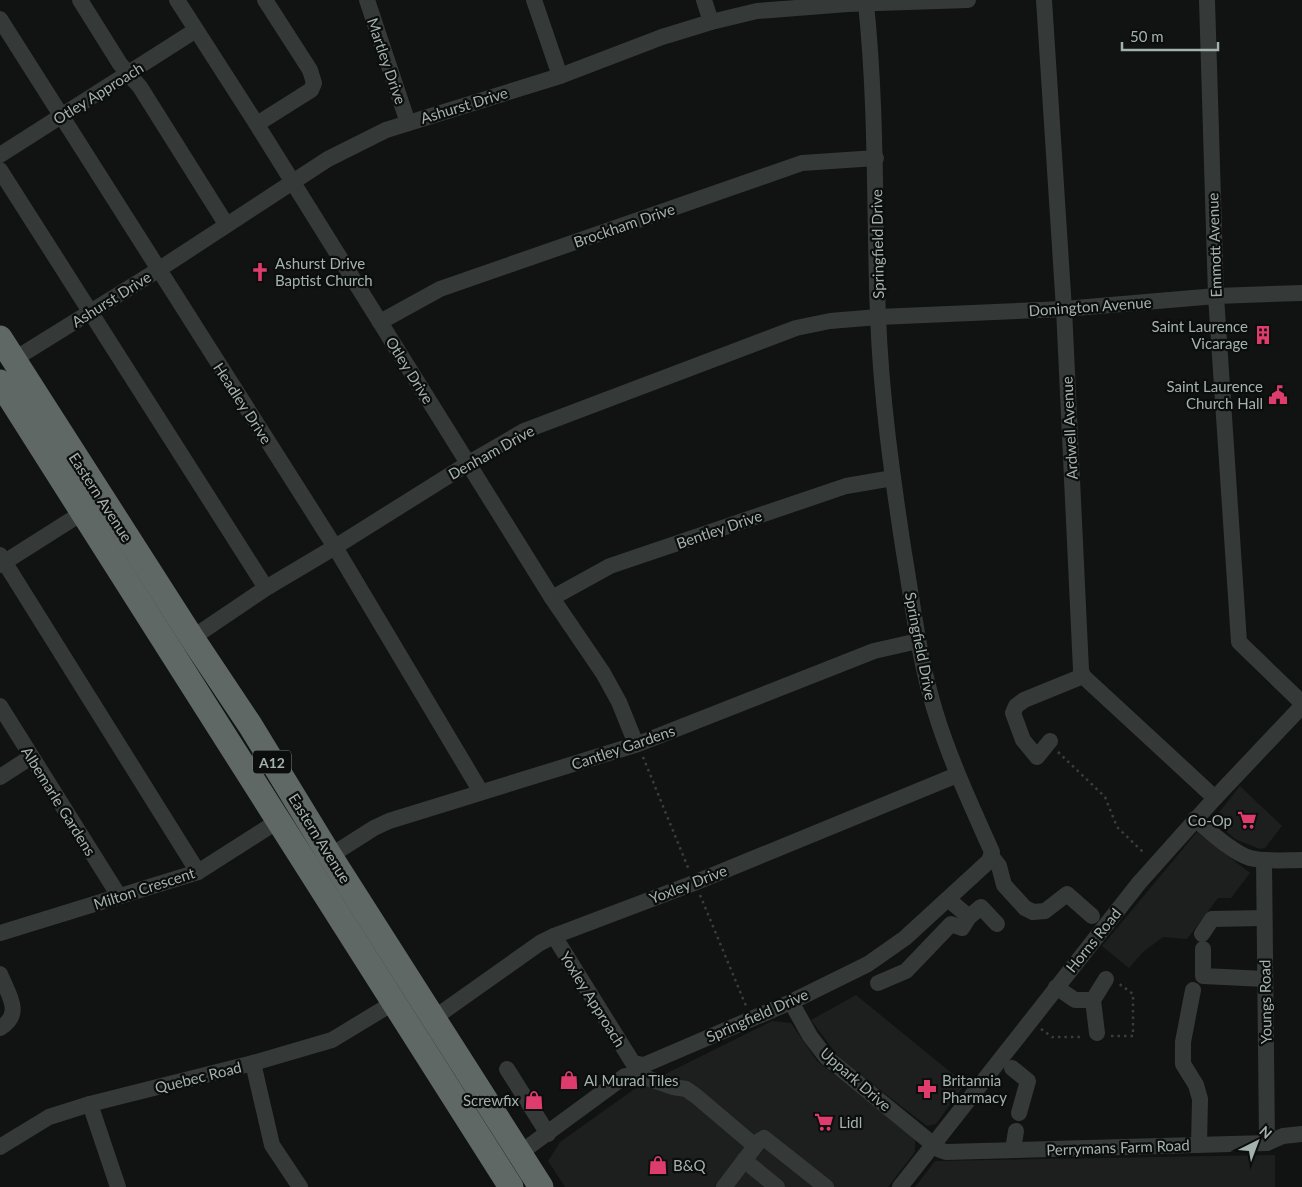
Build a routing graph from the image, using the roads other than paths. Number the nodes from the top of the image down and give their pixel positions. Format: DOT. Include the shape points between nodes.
graph roads {
  1 [pos="80,0"];
  2 [pos="177,0"];
  3 [pos="265,0"];
  4 [pos="366,0"];
  5 [pos="534,0"];
  6 [pos="704,0"];
  7 [pos="968,0"];
  8 [pos="1044,0"];
  9 [pos="1207,0"];
  10 [pos="848,2"];
  11 [pos="866,4"];
  12 [pos="0,18"];
  13 [pos="711,22"];
  14 [pos="196,30"];
  15 [pos="129,74"];
  16 [pos="560,76"];
  17 [pos="62,116"];
  18 [pos="408,122"];
  19 [pos="256,124"];
  20 [pos="0,155"];
  21 [pos="876,158"];
  22 [pos="0,170"];
  23 [pos="293,182"];
  24 [pos="226,224"];
  25 [pos="158,270"];
  26 [pos="1302,293"];
  27 [pos="1216,296"];
  28 [pos="1064,309"];
  29 [pos="90,312"];
  30 [pos="878,317"];
  31 [pos="380,322"];
  32 [pos="0,338"];
  33 [pos="13,360"];
  34 [pos="0,382"];
  35 [pos="469,463"];
  36 [pos="893,478"];
  37 [pos="82,513"];
  38 [pos="335,548"];
  39 [pos="1,560"];
  40 [pos="266,588"];
  41 [pos="552,598"];
  42 [pos="192,638"];
  43 [pos="918,641"];
  44 [pos="1083,676"];
  45 [pos="1302,702"];
  46 [pos="0,706"];
  47 [pos="1302,706"];
  48 [pos="636,744"];
  49 [pos="1047,744"];
  50 [pos="31,757"];
  51 [pos="957,775"];
  52 [pos="0,777"];
  53 [pos="480,792"];
  54 [pos="1215,798"];
  55 [pos="1195,819"];
  56 [pos="278,821"];
  57 [pos="330,856"];
  58 [pos="992,857"];
  59 [pos="1264,860"];
  60 [pos="1302,860"];
  61 [pos="198,872"];
  62 [pos="119,896"];
  63 [pos="948,899"];
  64 [pos="1092,916"];
  65 [pos="968,917"];
  66 [pos="1264,918"];
  67 [pos="997,924"];
  68 [pos="0,933"];
  69 [pos="554,936"];
  70 [pos="0,974"];
  71 [pos="1265,979"];
  72 [pos="1106,980"];
  73 [pos="878,984"];
  74 [pos="1056,987"];
  75 [pos="1193,990"];
  76 [pos="1092,1000"];
  77 [pos="791,1002"];
  78 [pos="393,1003"];
  79 [pos="434,1018"];
  80 [pos="0,1028"];
  81 [pos="1097,1033"];
  82 [pos="253,1063"];
  83 [pos="1012,1068"];
  84 [pos="507,1069"];
  85 [pos="629,1070"];
  86 [pos="90,1104"];
  87 [pos="1019,1113"];
  88 [pos="1016,1131"];
  89 [pos="548,1134"];
  90 [pos="1302,1134"];
  91 [pos="1267,1143"];
  92 [pos="934,1145"];
  93 [pos="1199,1145"];
  94 [pos="755,1146"];
  95 [pos="0,1147"];
  96 [pos="1013,1150"];
  97 [pos="520,1153"];
  98 [pos="744,1160"];
  99 [pos="118,1187"];
  100 [pos="300,1187"];
  101 [pos="511,1187"];
  102 [pos="541,1187"];
  103 [pos="724,1187"];
  104 [pos="778,1187"];
  105 [pos="826,1187"];
  106 [pos="900,1187"];
  1 -- 15 [label="street"];
  2 -- 14 [label="street, Otley Drive"];
  3 -- 19 [label="street" via="310,70 314,83 311,90"];
  4 -- 18 [label="street, Martley Drive"];
  5 -- 16 [label="street"];
  6 -- 13 [label="street"];
  7 -- 11 [label="street, Ashurst Drive"];
  8 -- 28 [label="street, Ardwell Avenue"];
  9 -- 27 [label="street, Emmott Avenue"];
  10 -- 11 [label="street, Ashurst Drive"];
  10 -- 13 [label="street, Ashurst Drive" via="756,11"];
  11 -- 21 [label="street, Springfield Drive"];
  12 -- 17 [label="street, Headley Drive"];
  13 -- 16 [label="street, Ashurst Drive"];
  14 -- 15 [label="street, Otley Approach"];
  14 -- 19 [label="street, Otley Drive"];
  15 -- 17 [label="street, Otley Approach"];
  15 -- 24 [label="street"];
  16 -- 18 [label="street, Ashurst Drive"];
  17 -- 20 [label="street, Otley Approach"];
  17 -- 25 [label="street, Headley Drive"];
  18 -- 23 [label="street, Ashurst Drive" via="328,158"];
  19 -- 23 [label="street, Otley Drive"];
  21 -- 30 [label="street, Springfield Drive"];
  21 -- 31 [label="street, Brockham Drive" via="802,163 440,289"];
  22 -- 29 [label="street"];
  23 -- 24 [label="street, Ashurst Drive"];
  23 -- 31 [label="street, Otley Drive"];
  24 -- 25 [label="street, Ashurst Drive"];
  25 -- 29 [label="street, Ashurst Drive"];
  25 -- 38 [label="street, Headley Drive"];
  26 -- 27 [label="street, Donington Avenue"];
  27 -- 28 [label="street, Donington Avenue"];
  27 -- 45 [label="street, Emmott Avenue" via="1239,642"];
  28 -- 30 [label="street, Donington Avenue"];
  28 -- 44 [label="street, Ardwell Avenue"];
  29 -- 33 [label="street, Ashurst Drive"];
  29 -- 40 [label="street"];
  30 -- 35 [label="street, Denham Drive" via="796,328 524,431"];
  30 -- 36 [label="street, Springfield Drive"];
  31 -- 35 [label="street, Otley Drive"];
  32 -- 33 [label="highway, Eastern Avenue / A12"];
  33 -- 42 [label="highway, Eastern Avenue / A12"];
  34 -- 37 [label="highway, Eastern Avenue / A12"];
  35 -- 38 [label="street, Denham Drive"];
  35 -- 41 [label="street, Otley Drive"];
  36 -- 41 [label="street, Bentley Drive" via="846,486 610,566"];
  36 -- 43 [label="street, Springfield Drive"];
  37 -- 39 [label="street"];
  37 -- 56 [label="highway, Eastern Avenue / A12"];
  38 -- 40 [label="street, Denham Drive"];
  38 -- 53 [label="street, Headley Drive"];
  39 -- 61 [label="street"];
  40 -- 42 [label="street, Denham Drive"];
  41 -- 48 [label="street, Otley Drive" via="603,673"];
  42 -- 57 [label="highway, Eastern Avenue / A12"];
  43 -- 48 [label="street, Cantley Gardens" via="874,651"];
  43 -- 51 [label="street, Springfield Drive" via="935,710"];
  44 -- 49 [label="street" via="1016,706 1013,713 1023,740 1037,757"];
  44 -- 54 [label="street"];
  46 -- 50 [label="street, Albemarle Gardens"];
  47 -- 54 [label="street, Horns Road"];
  48 -- 53 [label="street, Cantley Gardens"];
  50 -- 52 [label="street"];
  50 -- 62 [label="street, Albemarle Gardens"];
  51 -- 58 [label="street, Springfield Drive"];
  51 -- 69 [label="street, Yoxley Drive" via="694,883"];
  53 -- 57 [label="street, Cantley Gardens" via="389,821"];
  54 -- 55 [label="street, Horns Road"];
  55 -- 59 [label="street" via="1248,858"];
  55 -- 74 [label="street, Horns Road"];
  56 -- 61 [label="street, Milton Crescent"];
  56 -- 78 [label="highway, Eastern Avenue / A12"];
  57 -- 79 [label="highway, Eastern Avenue / A12"];
  58 -- 63 [label="street, Springfield Drive"];
  58 -- 64 [label="street" via="999,866 1004,885 1025,908 1033,912 1046,911 1066,894"];
  59 -- 60 [label="street"];
  59 -- 66 [label="street, Youngs Road"];
  61 -- 62 [label="street, Milton Crescent"];
  62 -- 68 [label="street, Milton Crescent"];
  63 -- 65 [label="street"];
  63 -- 77 [label="street, Springfield Drive" via="905,938 868,964"];
  65 -- 67 [label="street" via="981,907"];
  65 -- 73 [label="street" via="962,928 951,924 906,971"];
  66 -- 71 [label="street, Youngs Road"];
  66 -- 71 [label="street" via="1212,919 1202,941 1203,976"];
  69 -- 79 [label="street, Yoxley Drive"];
  69 -- 85 [label="street, Yoxley Approach"];
  70 -- 80 [label="street" via="13,1006 9,1023"];
  71 -- 91 [label="street, Youngs Road"];
  72 -- 76 [label="street"];
  74 -- 76 [label="street" via="1074,1000"];
  74 -- 92 [label="street, Horns Road"];
  75 -- 93 [label="street" via="1183,1042 1183,1064 1196,1085 1200,1099"];
  76 -- 81 [label="street"];
  77 -- 85 [label="street, Springfield Drive"];
  77 -- 92 [label="street, Uppark Drive" via="816,1046"];
  78 -- 82 [label="street, Quebec Road" via="338,1038"];
  78 -- 101 [label="highway, Eastern Avenue / A12"];
  79 -- 97 [label="highway, Eastern Avenue / A12"];
  82 -- 86 [label="street, Quebec Road"];
  82 -- 100 [label="street" via="272,1145"];
  83 -- 87 [label="street" via="1028,1081"];
  84 -- 89 [label="street"];
  85 -- 89 [label="street, Springfield Drive"];
  85 -- 94 [label="street" via="686,1089"];
  86 -- 95 [label="street, Quebec Road" via="50,1117"];
  86 -- 99 [label="street"];
  88 -- 96 [label="street"];
  89 -- 97 [label="street, Springfield Drive"];
  90 -- 91 [label="street, Perrymans Farm Road" via="1283,1136"];
  91 -- 93 [label="street, Perrymans Farm Road"];
  92 -- 96 [label="street, Perrymans Farm Road" via="946,1152"];
  92 -- 106 [label="street, Horns Road"];
  93 -- 96 [label="street, Perrymans Farm Road"];
  94 -- 98 [label="street"];
  94 -- 105 [label="street" via="764,1138"];
  97 -- 102 [label="highway, Eastern Avenue / A12"];
  98 -- 103 [label="street"];
  98 -- 104 [label="street"];
}
